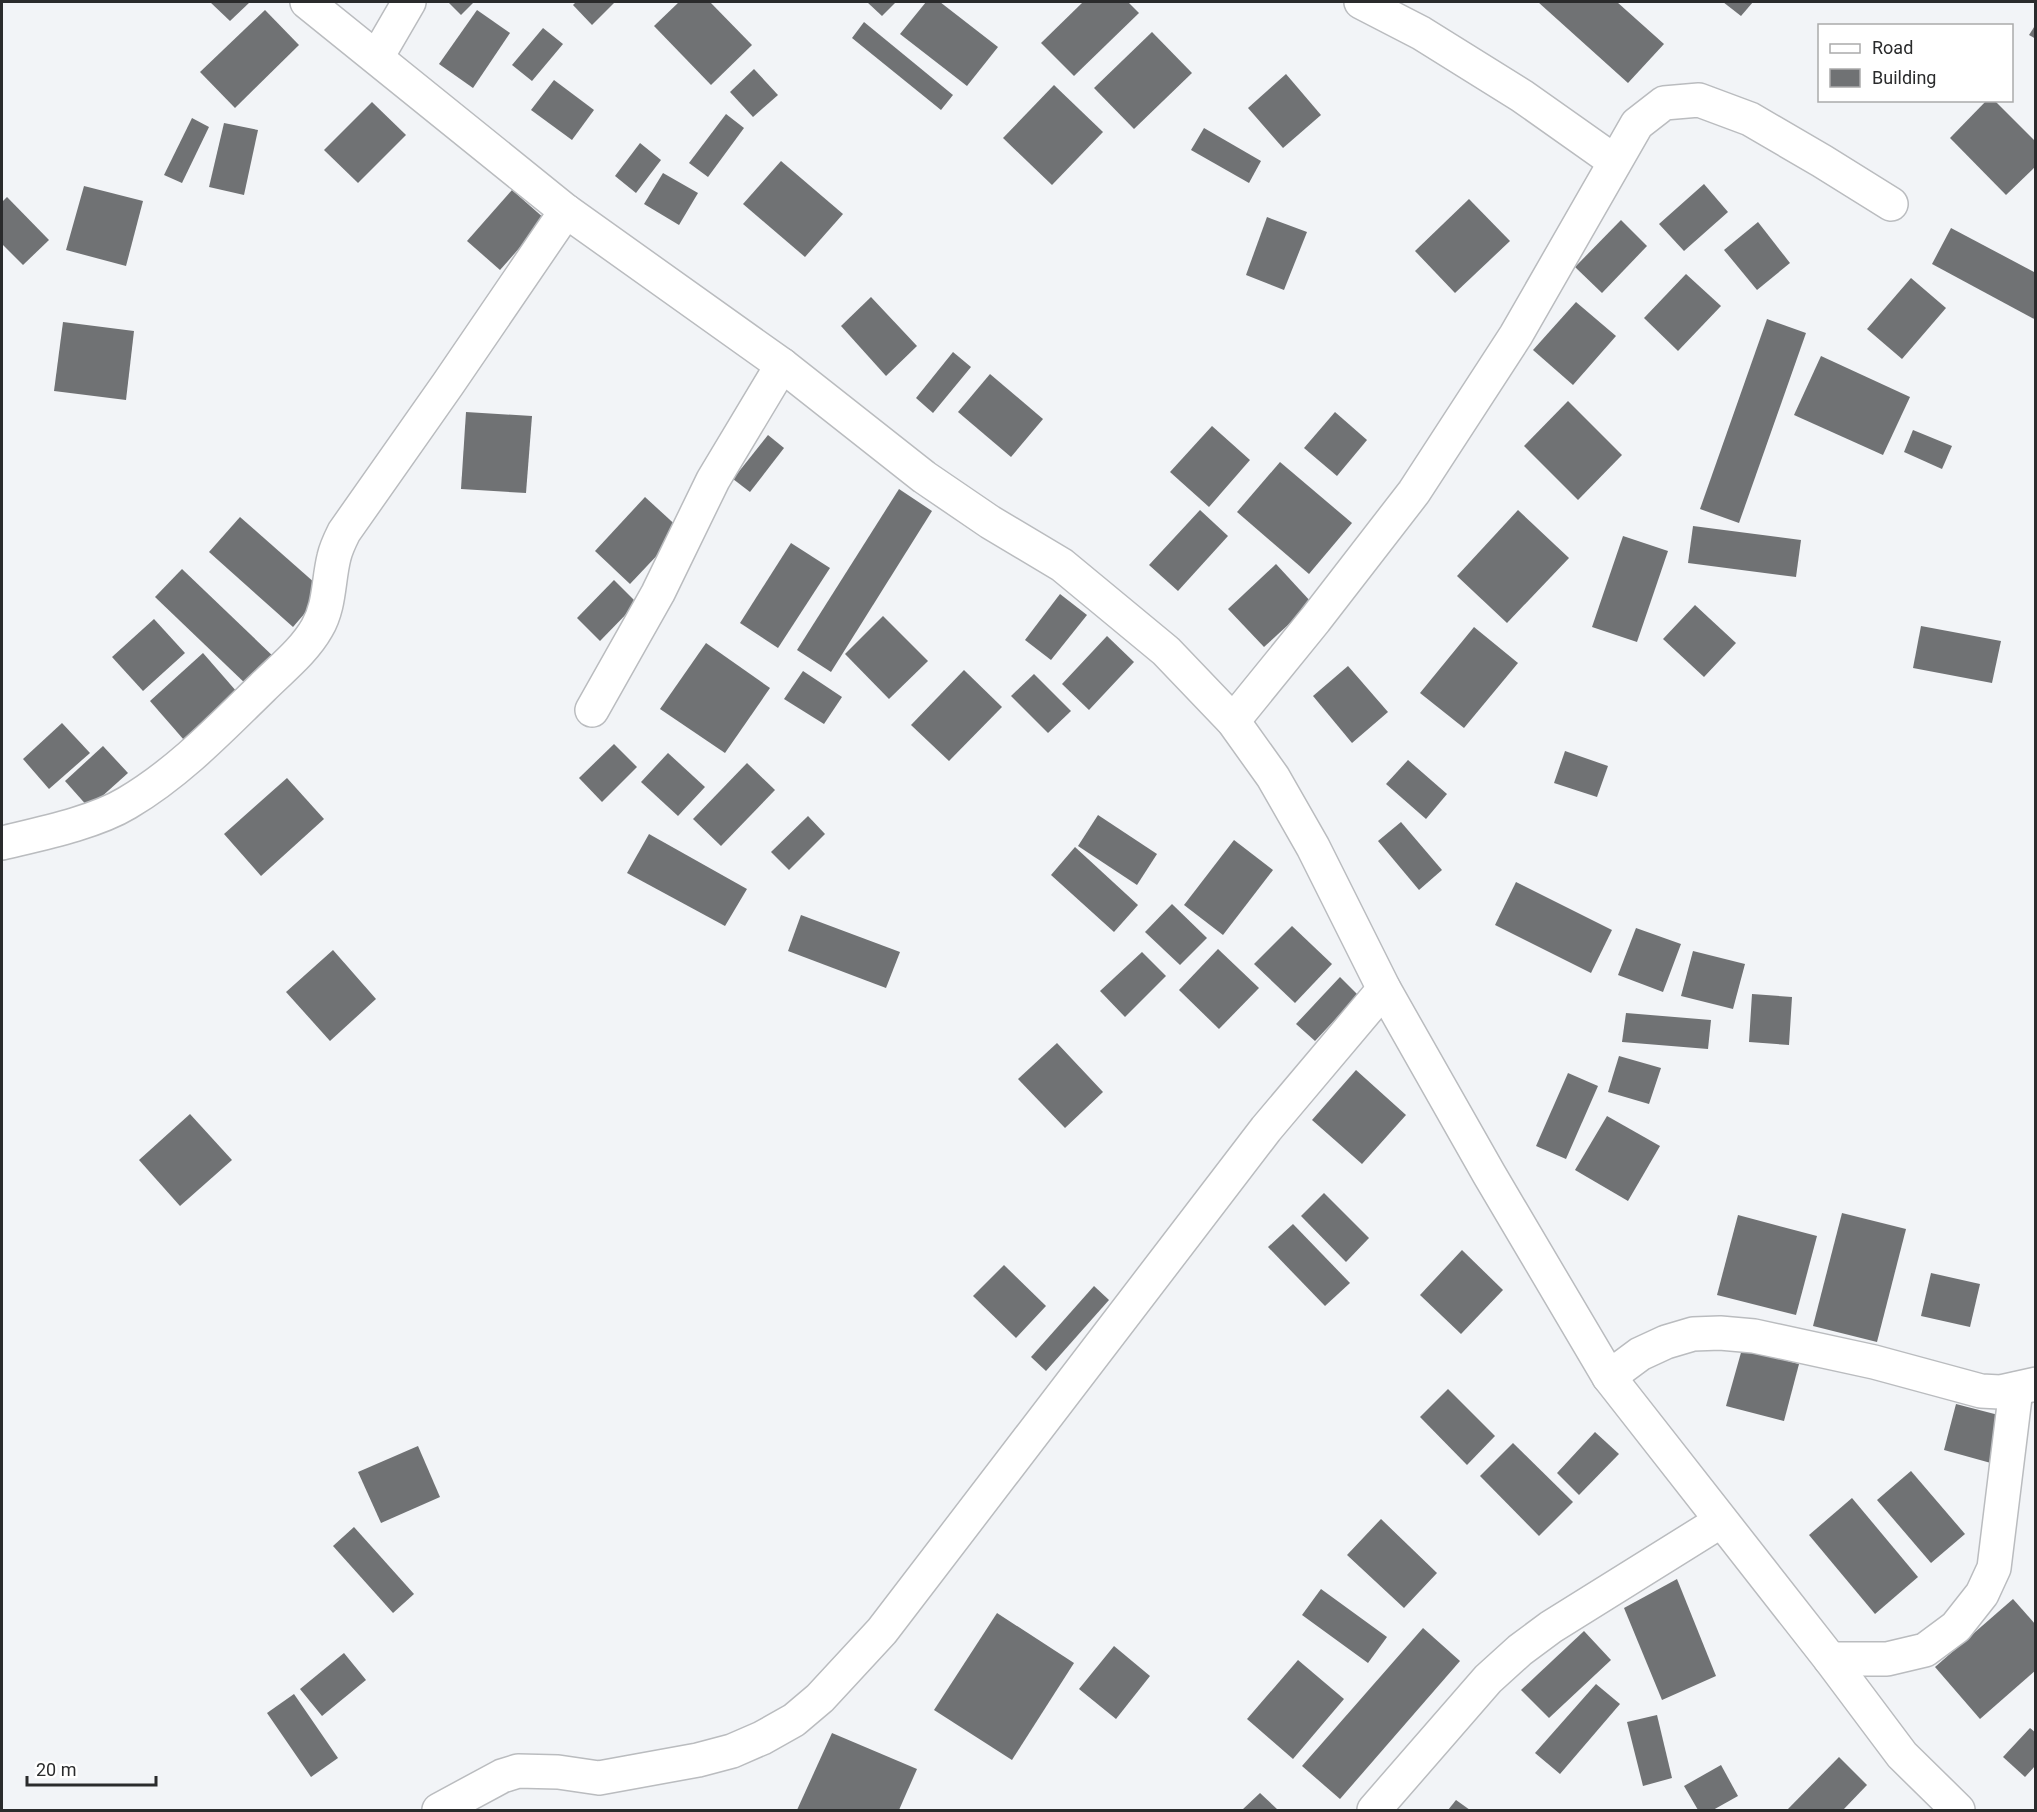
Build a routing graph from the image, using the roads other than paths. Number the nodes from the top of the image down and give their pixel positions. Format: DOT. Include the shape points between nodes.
graph roads {
  1 [pos="307,2"];
  2 [pos="409,2"];
  3 [pos="1361,2"];
  4 [pos="377,57"];
  5 [pos="1614,161"];
  6 [pos="1891,204"];
  7 [pos="566,211"];
  8 [pos="782,365"];
  9 [pos="592,710"];
  10 [pos="1233,721"];
  11 [pos="2,843"];
  12 [pos="1384,989"];
  13 [pos="1609,1377"];
  14 [pos="2026,1387"];
  15 [pos="1720,1521"];
  16 [pos="1830,1659"];
  17 [pos="440,1810"];
  18 [pos="1374,1810"];
  19 [pos="1958,1810"];
  1 -- 4 [label="street"];
  2 -- 4 [label="street"];
  3 -- 5 [label="street" via="1421,33 1522,96"];
  4 -- 7 [label="street"];
  5 -- 6 [label="street" via="1637,124 1664,103 1699,100 1750,119"];
  5 -- 10 [label="street" via="1516,335 1414,492"];
  7 -- 8 [label="street"];
  7 -- 11 [label="street" via="344,532 334,557 322,618 308,641 228,721 171,772 126,804 48,832"];
  8 -- 9 [label="street" via="713,480 658,593"];
  8 -- 10 [label="street" via="924,477 1062,565 1166,651"];
  10 -- 12 [label="street" via="1273,777 1313,846"];
  12 -- 13 [label="street"];
  12 -- 17 [label="street" via="1266,1129 882,1631 820,1698 794,1720 732,1752 599,1778 518,1771"];
  13 -- 14 [label="street" via="1640,1354 1666,1342 1693,1334 1720,1333 1754,1336 1874,1362 1981,1390 2000,1392"];
  13 -- 15 [label="street"];
  14 -- 16 [label="street" via="1994,1568 1982,1594 1956,1627 1925,1650 1887,1659"];
  15 -- 16 [label="street"];
  15 -- 18 [label="street" via="1551,1626 1520,1650 1488,1679"];
  16 -- 19 [label="street" via="1902,1755"];
}
